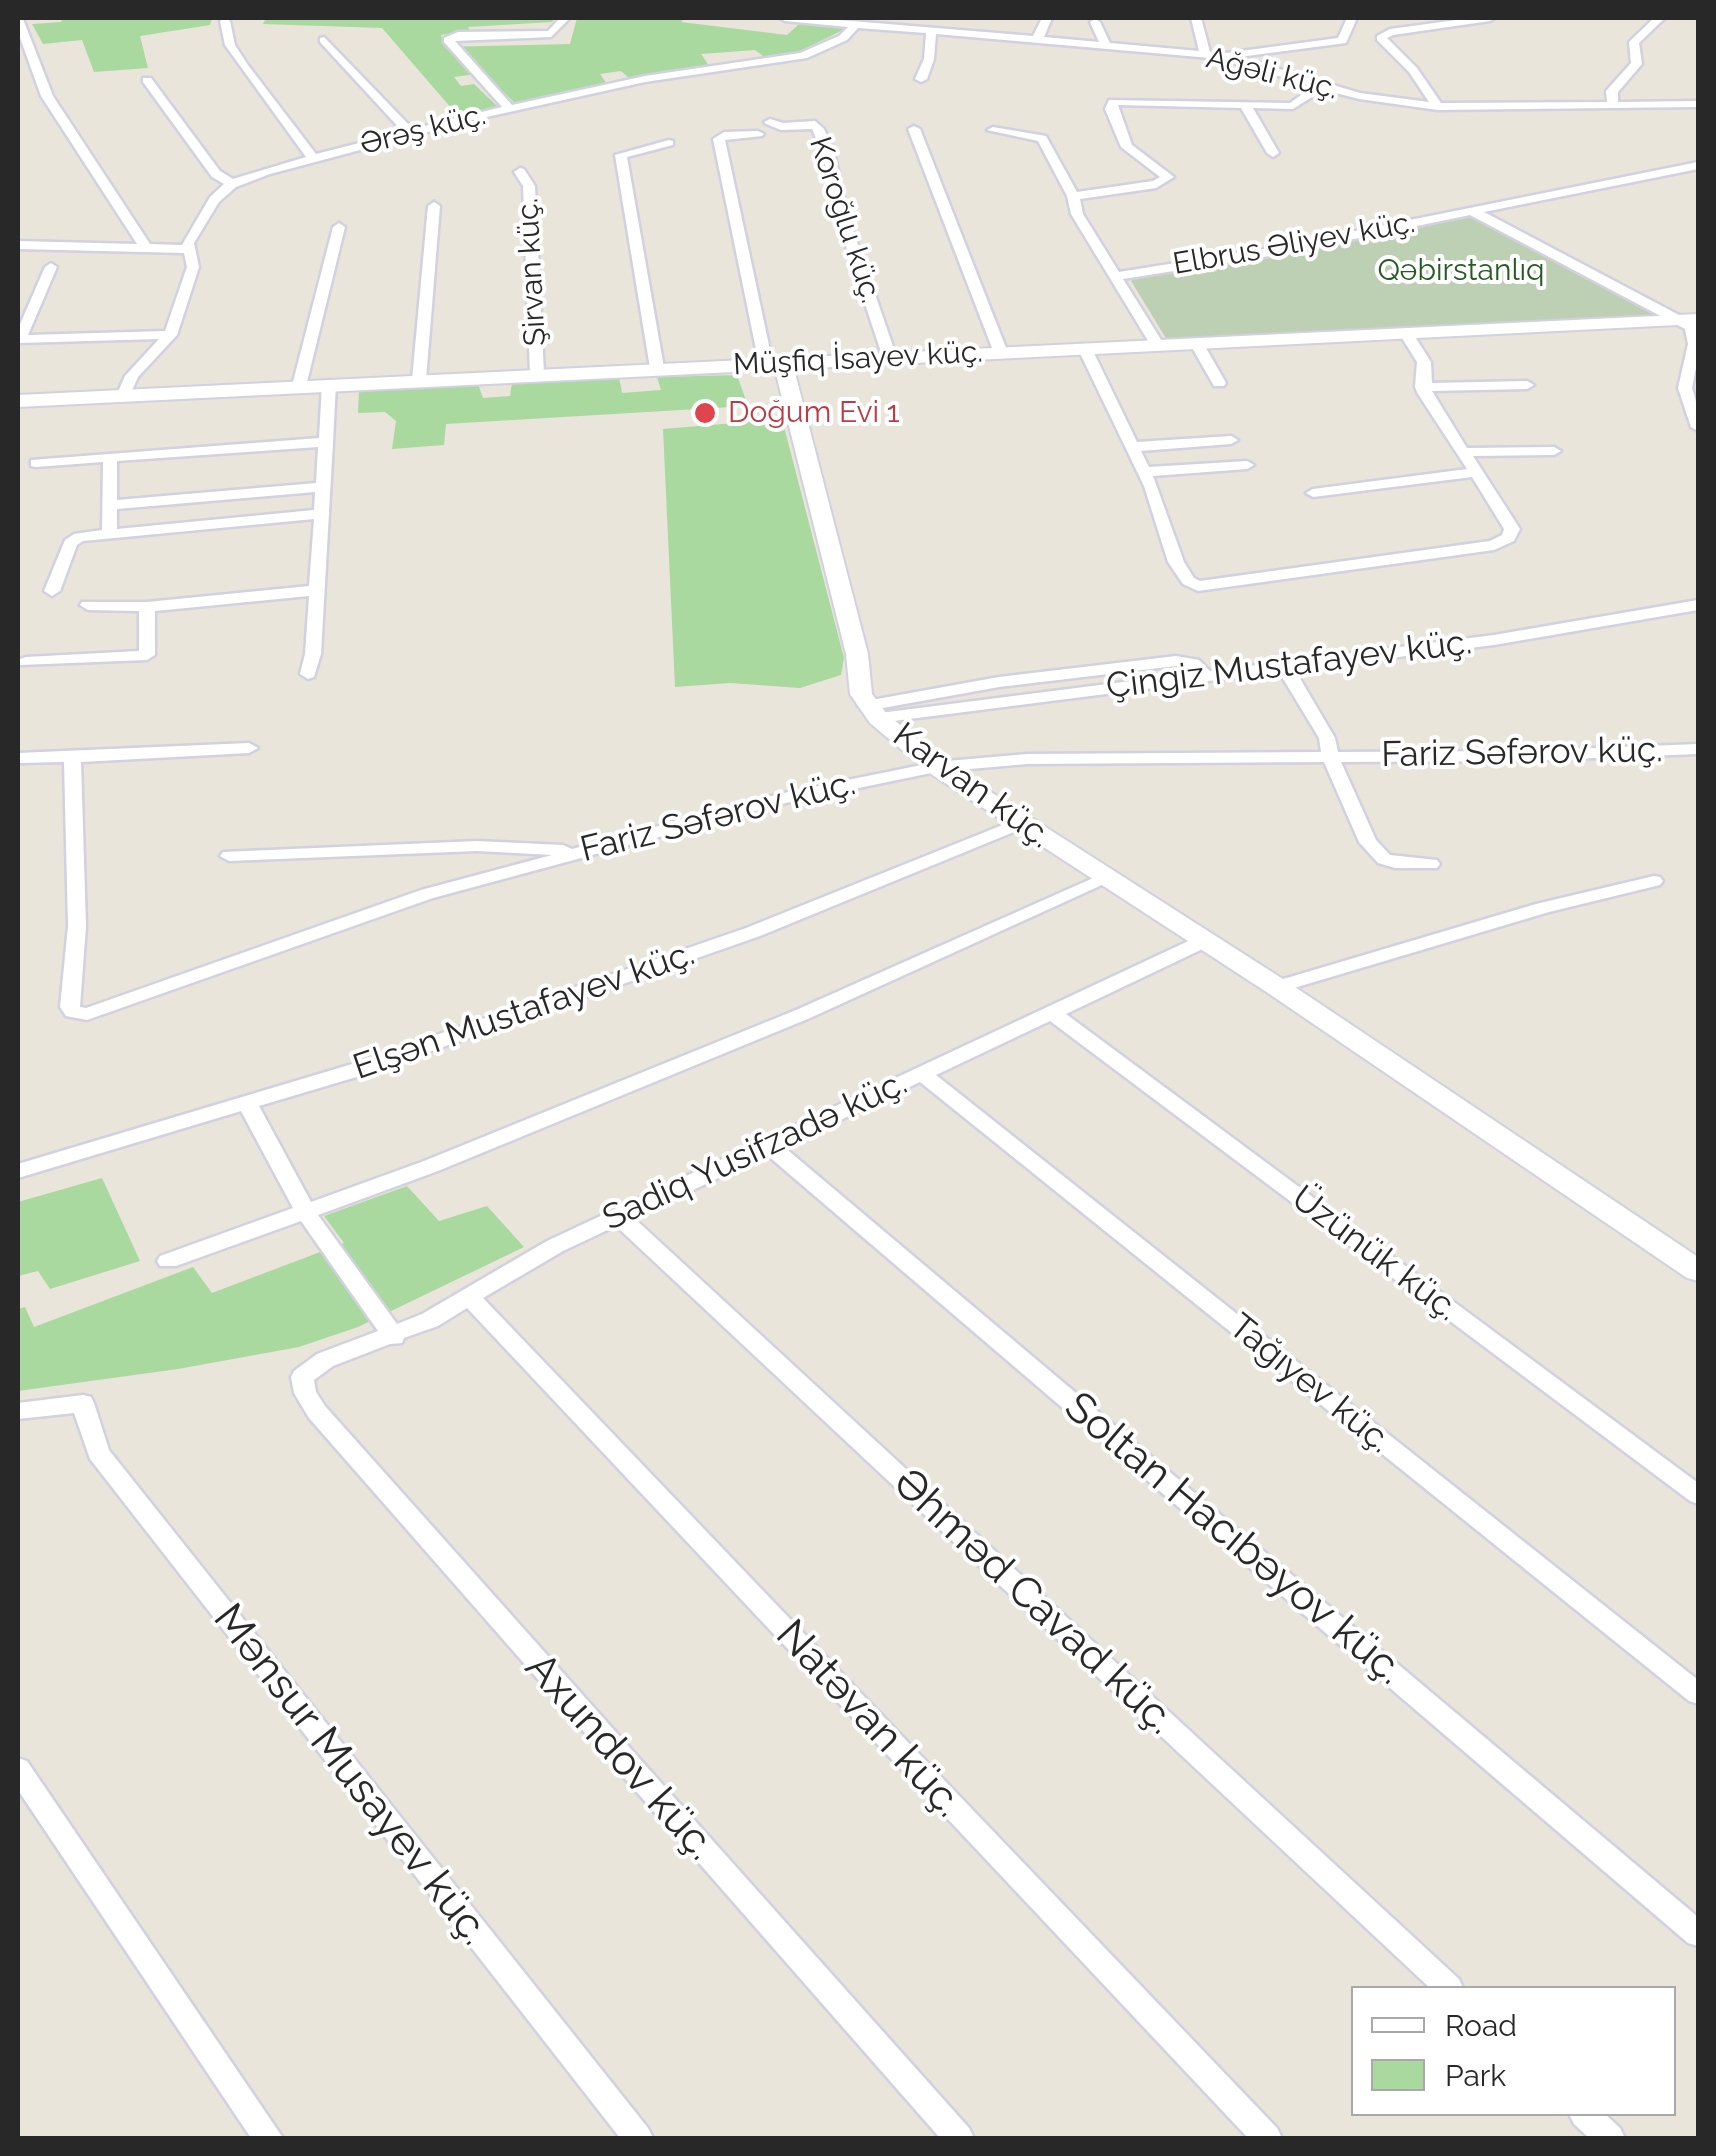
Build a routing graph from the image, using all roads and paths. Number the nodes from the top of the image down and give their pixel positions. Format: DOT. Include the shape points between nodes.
graph roads {
  1 [pos="565,18"];
  2 [pos="785,18"];
  3 [pos="1047,18"];
  4 [pos="1196,18"];
  5 [pos="1352,18"];
  6 [pos="1490,18"];
  7 [pos="1660,18"];
  8 [pos="18,19"];
  9 [pos="225,21"];
  10 [pos="890,22"];
  11 [pos="1095,22"];
  12 [pos="855,25"];
  13 [pos="871,27"];
  14 [pos="931,31"];
  15 [pos="324,40"];
  16 [pos="1038,40"];
  17 [pos="1106,46"];
  18 [pos="1205,54"];
  19 [pos="1224,56"];
  20 [pos="921,79"];
  21 [pos="147,80"];
  22 [pos="1332,89"];
  23 [pos="1251,101"];
  24 [pos="1613,103"];
  25 [pos="1698,104"];
  26 [pos="1438,106"];
  27 [pos="510,109"];
  28 [pos="770,122"];
  29 [pos="914,129"];
  30 [pos="992,130"];
  31 [pos="410,133"];
  32 [pos="758,134"];
  33 [pos="669,143"];
  34 [pos="1273,153"];
  35 [pos="313,158"];
  36 [pos="1698,165"];
  37 [pos="520,172"];
  38 [pos="232,184"];
  39 [pos="1072,196"];
  40 [pos="434,206"];
  41 [pos="1472,212"];
  42 [pos="339,227"];
  43 [pos="18,245"];
  44 [pos="146,248"];
  45 [pos="188,248"];
  46 [pos="51,268"];
  47 [pos="1116,276"];
  48 [pos="1691,320"];
  49 [pos="170,335"];
  50 [pos="1407,335"];
  51 [pos="19,339"];
  52 [pos="1196,344"];
  53 [pos="1158,346"];
  54 [pos="1086,349"];
  55 [pos="1001,353"];
  56 [pos="890,358"];
  57 [pos="774,364"];
  58 [pos="657,368"];
  59 [pos="537,374"];
  60 [pos="419,380"];
  61 [pos="329,384"];
  62 [pos="1218,384"];
  63 [pos="1528,385"];
  64 [pos="299,386"];
  65 [pos="1422,387"];
  66 [pos="123,396"];
  67 [pos="18,400"];
  68 [pos="1698,426"];
  69 [pos="1232,440"];
  70 [pos="326,442"];
  71 [pos="1132,447"];
  72 [pos="1554,450"];
  73 [pos="1464,452"];
  74 [pos="110,458"];
  75 [pos="36,463"];
  76 [pos="1247,465"];
  77 [pos="1144,472"];
  78 [pos="1477,472"];
  79 [pos="323,487"];
  80 [pos="1312,493"];
  81 [pos="110,505"];
  82 [pos="322,514"];
  83 [pos="109,534"];
  84 [pos="317,590"];
  85 [pos="52,591"];
  86 [pos="88,605"];
  87 [pos="1698,605"];
  88 [pos="147,607"];
  89 [pos="26,662"];
  90 [pos="1284,666"];
  91 [pos="308,674"];
  92 [pos="872,712"];
  93 [pos="248,748"];
  94 [pos="1698,749"];
  95 [pos="72,756"];
  96 [pos="1331,757"];
  97 [pos="18,758"];
  98 [pos="936,766"];
  99 [pos="1020,823"];
  100 [pos="574,852"];
  101 [pos="230,856"];
  102 [pos="1431,864"];
  103 [pos="1106,879"];
  104 [pos="1654,881"];
  105 [pos="1204,940"];
  106 [pos="1277,987"];
  107 [pos="1051,1012"];
  108 [pos="921,1073"];
  109 [pos="246,1103"];
  110 [pos="769,1145"];
  111 [pos="18,1171"];
  112 [pos="306,1213"];
  113 [pos="619,1216"];
  114 [pos="168,1261"];
  115 [pos="1698,1271"];
  116 [pos="471,1299"];
  117 [pos="394,1337"];
  118 [pos="310,1368"];
  119 [pos="18,1410"];
  120 [pos="1698,1495"];
  121 [pos="1698,1694"];
  122 [pos="18,1769"];
  123 [pos="1698,1934"];
  124 [pos="1447,1986"];
  125 [pos="1586,2116"];
  126 [pos="268,2138"];
  127 [pos="638,2138"];
  128 [pos="959,2138"];
  129 [pos="1267,2138"];
  130 [pos="1610,2138"];
  1 -- 27 [label="street" via="551,34 448,40"];
  2 -- 12 [label="street, Ağəli küç."];
  3 -- 16 [label="street"];
  4 -- 18 [label="street"];
  5 -- 19 [label="street" via="1346,38 1335,43"];
  6 -- 26 [label="street" via="1381,38"];
  7 -- 24 [label="street" via="1634,42 1637,64 1612,91"];
  8 -- 44 [label="street" via="47,96"];
  9 -- 35 [label="street" via="242,66"];
  10 -- 13 [label="street, Ağəli küç."];
  10 -- 14 [label="street, Ağəli küç."];
  11 -- 17 [label="street"];
  12 -- 13 [label="street, Ağəli küç."];
  12 -- 27 [label="street, Ərəş küç." via="844,38 803,56 645,79"];
  14 -- 16 [label="street, Ağəli küç."];
  14 -- 20 [label="street"];
  15 -- 31 [label="street"];
  16 -- 17 [label="street, Ağəli küç."];
  17 -- 18 [label="street, Ağəli küç."];
  18 -- 19 [label="street, Ağəli küç."];
  19 -- 22 [label="street, Ağəli küç."];
  21 -- 38 [label="street" via="216,174"];
  22 -- 23 [label="street" via="1292,106"];
  22 -- 26 [label="street, Ağəli küç." via="1375,106"];
  23 -- 34 [label="street"];
  23 -- 39 [label="street" via="1112,102 1126,147 1168,177"];
  24 -- 25 [label="street, Ağəli küç."];
  24 -- 26 [label="street, Ağəli küç."];
  27 -- 31 [label="street, Ərəş küç."];
  28 -- 56 [label="street, Koroğlu küç." via="781,127 812,120 828,152 842,216"];
  29 -- 55 [label="street"];
  30 -- 39 [label="street" via="1042,138"];
  31 -- 35 [label="street, Ərəş küç."];
  32 -- 57 [label="street" via="719,139"];
  33 -- 58 [label="street" via="621,155"];
  35 -- 38 [label="street, Ərəş küç."];
  36 -- 41 [label="street, Elbrus Əliyev küç."];
  37 -- 59 [label="street, Şirvan küç." via="529,186"];
  38 -- 45 [label="street" via="214,200"];
  39 -- 47 [label="street"];
  40 -- 60 [label="street"];
  41 -- 47 [label="street, Elbrus Əliyev küç."];
  41 -- 48 [label="street"];
  42 -- 64 [label="street"];
  43 -- 44 [label="street"];
  44 -- 45 [label="street"];
  45 -- 49 [label="street" via="193,267"];
  46 -- 51 [label="street"];
  47 -- 53 [label="street"];
  48 -- 50 [label="street, Müşfiq İsayev küç."];
  48 -- 68 [label="street" via="1695,335 1686,388"];
  49 -- 51 [label="street"];
  49 -- 66 [label="street" via="132,376"];
  50 -- 52 [label="street, Müşfiq İsayev küç."];
  50 -- 65 [label="street" via="1424,362"];
  52 -- 53 [label="street, Müşfiq İsayev küç."];
  52 -- 62 [label="street"];
  53 -- 54 [label="street, Müşfiq İsayev küç."];
  54 -- 55 [label="street, Müşfiq İsayev küç."];
  54 -- 71 [label="street"];
  55 -- 56 [label="street, Müşfiq İsayev küç."];
  56 -- 57 [label="street, Müşfiq İsayev küç."];
  57 -- 58 [label="street, Müşfiq İsayev küç."];
  57 -- 92 [label="street, Karvan küç." via="857,654 861,694"];
  58 -- 59 [label="street, Müşfiq İsayev küç."];
  59 -- 60 [label="street, Müşfiq İsayev küç."];
  60 -- 61 [label="street, Müşfiq İsayev küç."];
  61 -- 64 [label="street, Müşfiq İsayev küç."];
  61 -- 70 [label="street"];
  63 -- 65 [label="street"];
  64 -- 66 [label="street, Müşfiq İsayev küç."];
  65 -- 73 [label="street"];
  66 -- 67 [label="street, Müşfiq İsayev küç."];
  69 -- 71 [label="street"];
  70 -- 74 [label="street"];
  70 -- 79 [label="street"];
  71 -- 77 [label="street"];
  72 -- 73 [label="street"];
  73 -- 78 [label="street"];
  74 -- 75 [label="street"];
  74 -- 81 [label="street"];
  76 -- 77 [label="street"];
  77 -- 78 [label="street" via="1176,562 1199,595 1494,545 1512,529"];
  78 -- 80 [label="street"];
  79 -- 81 [label="street"];
  79 -- 82 [label="street"];
  81 -- 83 [label="street"];
  82 -- 83 [label="street"];
  82 -- 84 [label="street"];
  83 -- 85 [label="street" via="74,539"];
  84 -- 88 [label="street"];
  84 -- 91 [label="street"];
  86 -- 88 [label="street"];
  87 -- 90 [label="street, Çingiz Mustafayev küç."];
  88 -- 89 [label="street" via="148,655"];
  90 -- 92 [label="street, Çingiz Mustafayev küç." via="1206,675 1193,662 1176,660 999,682"];
  90 -- 96 [label="street" via="1327,738"];
  92 -- 98 [label="street, Karvan küç."];
  93 -- 95 [label="street"];
  94 -- 96 [label="street, Fariz Səfərov küç."];
  95 -- 97 [label="street"];
  95 -- 100 [label="street, Fariz Səfərov küç." via="77,926 70,1007 79,1014 428,894"];
  96 -- 98 [label="street, Fariz Səfərov küç."];
  96 -- 102 [label="street" via="1368,842 1394,863"];
  98 -- 99 [label="street, Karvan küç."];
  98 -- 100 [label="street, Fariz Səfərov küç."];
  99 -- 103 [label="street, Karvan küç."];
  99 -- 109 [label="street, Elşən Mustafayev küç." via="753,932"];
  100 -- 101 [label="street" via="477,846"];
  103 -- 105 [label="street, Karvan küç."];
  103 -- 112 [label="street" via="803,1014"];
  104 -- 106 [label="street"];
  105 -- 106 [label="street, Karvan küç."];
  105 -- 107 [label="street, Sadiq Yusifzadə küç."];
  106 -- 115 [label="street, Karvan küç."];
  107 -- 108 [label="street, Sadiq Yusifzadə küç."];
  107 -- 120 [label="street, Üzünük küç."];
  108 -- 110 [label="street, Sadiq Yusifzadə küç."];
  108 -- 121 [label="street, Tağıyev küç."];
  109 -- 111 [label="street, Elşən Mustafayev küç."];
  109 -- 112 [label="street"];
  110 -- 113 [label="street, Sadiq Yusifzadə küç."];
  110 -- 123 [label="street, Soltan Hacıbəyov küç."];
  112 -- 114 [label="street"];
  112 -- 117 [label="street"];
  113 -- 116 [label="street, Sadiq Yusifzadə küç." via="555,1246"];
  113 -- 124 [label="street, Əhməd Cavad küç."];
  116 -- 117 [label="street, Sadiq Yusifzadə küç."];
  116 -- 129 [label="street, Natəvan küç."];
  117 -- 118 [label="street, Sadiq Yusifzadə küç."];
  118 -- 128 [label="street, Axundov küç." via="302,1377 317,1412"];
  119 -- 127 [label="street, Mənsur Musayev küç." via="83,1402 98,1453"];
  122 -- 126 [label="street"];
  125 -- 130 [label="street"];
}
